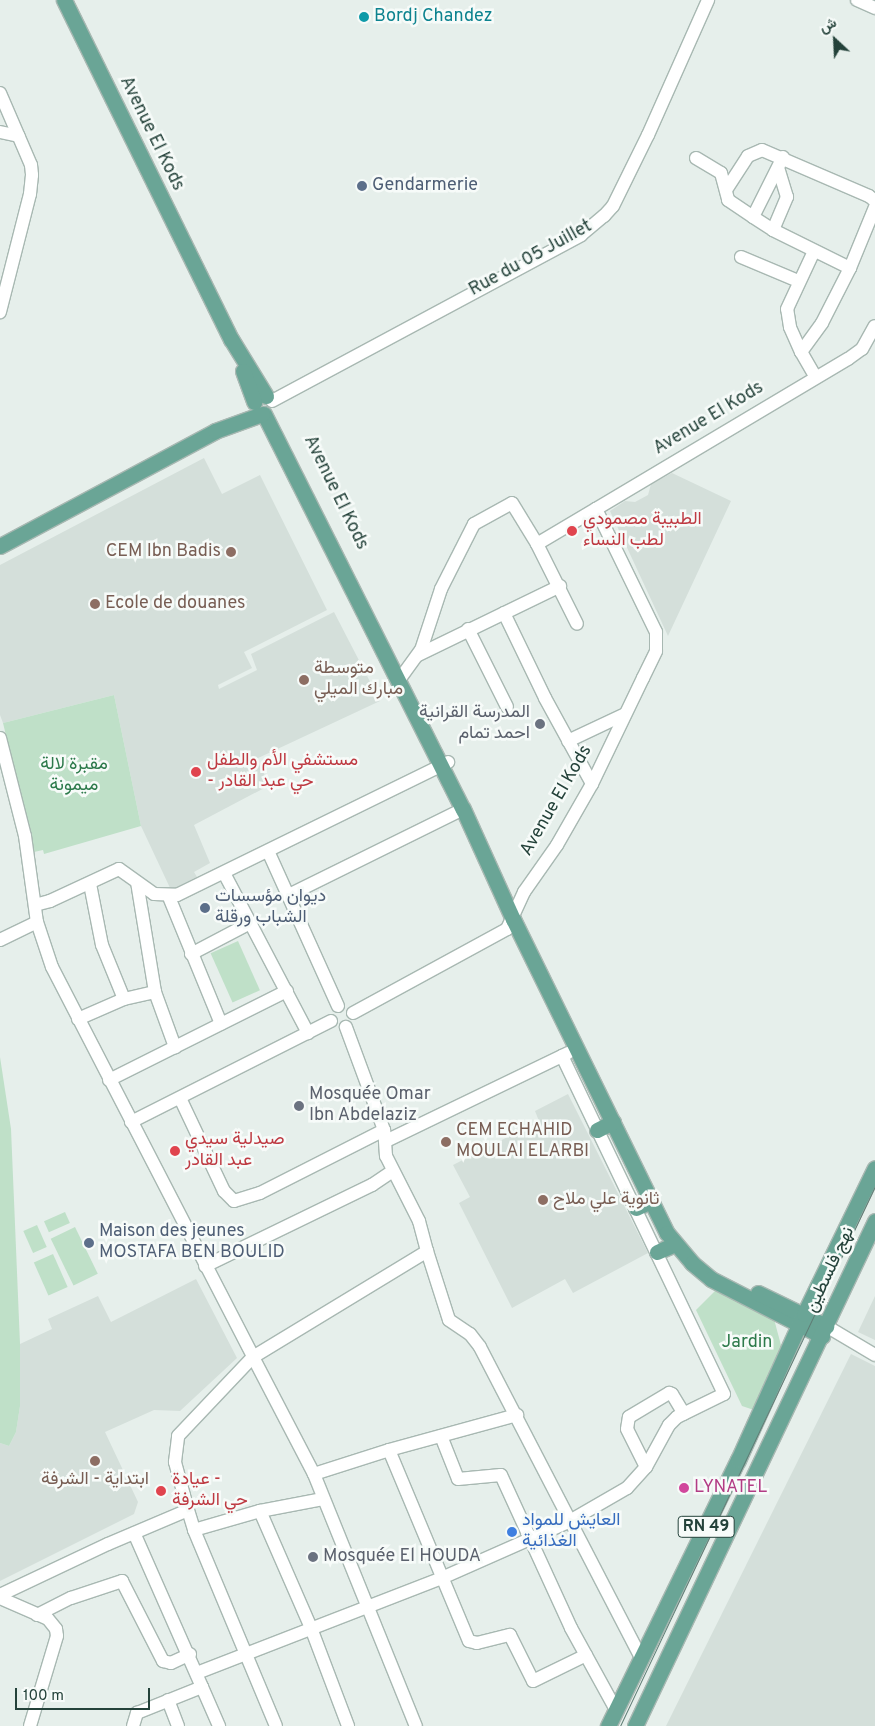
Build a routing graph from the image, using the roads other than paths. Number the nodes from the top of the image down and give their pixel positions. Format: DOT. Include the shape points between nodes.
graph roads {
  1 [pos="64,0"];
  2 [pos="708,0"];
  3 [pos="857,0"];
  4 [pos="875,8"];
  5 [pos="0,93"];
  6 [pos="0,132"];
  7 [pos="19,136"];
  8 [pos="696,158"];
  9 [pos="781,163"];
  10 [pos="726,190"];
  11 [pos="875,201"];
  12 [pos="875,207"];
  13 [pos="754,217"];
  14 [pos="773,230"];
  15 [pos="814,251"];
  16 [pos="741,257"];
  17 [pos="850,268"];
  18 [pos="798,281"];
  19 [pos="0,312"];
  20 [pos="875,326"];
  21 [pos="801,352"];
  22 [pos="816,376"];
  23 [pos="264,406"];
  24 [pos="596,509"];
  25 [pos="537,544"];
  26 [pos="0,546"];
  27 [pos="560,586"];
  28 [pos="504,613"];
  29 [pos="577,624"];
  30 [pos="468,629"];
  31 [pos="418,655"];
  32 [pos="401,676"];
  33 [pos="507,707"];
  34 [pos="625,714"];
  35 [pos="0,738"];
  36 [pos="568,741"];
  37 [pos="445,763"];
  38 [pos="592,784"];
  39 [pos="463,809"];
  40 [pos="268,851"];
  41 [pos="224,873"];
  42 [pos="137,882"];
  43 [pos="90,884"];
  44 [pos="289,895"];
  45 [pos="170,897"];
  46 [pos="35,905"];
  47 [pos="514,914"];
  48 [pos="37,922"];
  49 [pos="250,923"];
  50 [pos="0,940"];
  51 [pos="190,954"];
  52 [pos="287,991"];
  53 [pos="155,992"];
  54 [pos="124,999"];
  55 [pos="338,1006"];
  56 [pos="352,1013"];
  57 [pos="78,1019"];
  58 [pos="331,1021"];
  59 [pos="220,1024"];
  60 [pos="346,1027"];
  61 [pos="308,1033"];
  62 [pos="174,1047"];
  63 [pos="577,1049"];
  64 [pos="562,1056"];
  65 [pos="109,1080"];
  66 [pos="180,1098"];
  67 [pos="131,1122"];
  68 [pos="613,1122"];
  69 [pos="598,1130"];
  70 [pos="385,1136"];
  71 [pos="875,1168"];
  72 [pos="392,1171"];
  73 [pos="651,1201"];
  74 [pos="636,1208"];
  75 [pos="875,1221"];
  76 [pos="675,1244"];
  77 [pos="427,1251"];
  78 [pos="658,1252"];
  79 [pos="204,1266"];
  80 [pos="801,1320"];
  81 [pos="824,1331"];
  82 [pos="875,1355"];
  83 [pos="253,1357"];
  84 [pos="684,1414"];
  85 [pos="517,1415"];
  86 [pos="441,1436"];
  87 [pos="389,1450"];
  88 [pos="646,1467"];
  89 [pos="314,1474"];
  90 [pos="323,1499"];
  91 [pos="188,1510"];
  92 [pos="260,1511"];
  93 [pos="568,1522"];
  94 [pos="194,1530"];
  95 [pos="134,1533"];
  96 [pos="529,1539"];
  97 [pos="444,1577"];
  98 [pos="0,1597"];
  99 [pos="369,1606"];
  100 [pos="37,1615"];
  101 [pos="311,1628"];
  102 [pos="190,1654"];
  103 [pos="245,1654"];
  104 [pos="586,1655"];
  105 [pos="641,1658"];
  106 [pos="197,1673"];
  107 [pos="202,1687"];
  108 [pos="168,1700"];
  109 [pos="616,1710"];
  110 [pos="30,1726"];
  111 [pos="133,1726"];
  112 [pos="178,1726"];
  113 [pos="219,1726"];
  114 [pos="276,1726"];
  115 [pos="348,1726"];
  116 [pos="416,1726"];
  117 [pos="608,1726"];
  118 [pos="635,1726"];
  1 -- 23 [label="main road, Avenue El Kods"];
  2 -- 23 [label="street, Rue du 05 Juillet" via="648,135 613,206 604,216 581,235"];
  3 -- 4 [label="street"];
  5 -- 7 [label="street"];
  6 -- 7 [label="street"];
  7 -- 19 [label="street" via="31,165 30,194"];
  8 -- 10 [label="street" via="721,173"];
  9 -- 10 [label="street" via="770,151 756,151 748,156"];
  9 -- 11 [label="street"];
  9 -- 13 [label="street"];
  9 -- 14 [label="street" via="787,197"];
  10 -- 13 [label="street" via="728,200"];
  12 -- 17 [label="street"];
  13 -- 14 [label="street"];
  14 -- 15 [label="street"];
  15 -- 17 [label="street"];
  15 -- 18 [label="street"];
  16 -- 18 [label="street"];
  17 -- 21 [label="street" via="822,323"];
  18 -- 21 [label="street" via="787,309 790,327"];
  20 -- 22 [label="street, Avenue El Kods" via="862,349"];
  21 -- 22 [label="street"];
  22 -- 24 [label="street, Avenue El Kods"];
  23 -- 26 [label="main road"];
  23 -- 32 [label="main road, Avenue El Kods"];
  24 -- 25 [label="street"];
  24 -- 34 [label="street, Avenue El Kods" via="658,639 656,651"];
  25 -- 27 [label="street"];
  25 -- 31 [label="street" via="512,504 474,524 441,589"];
  27 -- 28 [label="street"];
  27 -- 29 [label="street"];
  28 -- 30 [label="street"];
  28 -- 36 [label="street"];
  30 -- 31 [label="street"];
  30 -- 33 [label="street"];
  31 -- 32 [label="street"];
  32 -- 37 [label="main road, Avenue El Kods"];
  34 -- 36 [label="street"];
  34 -- 38 [label="street, Avenue El Kods"];
  35 -- 46 [label="street" via="25,836"];
  36 -- 38 [label="street"];
  37 -- 39 [label="main road, Avenue El Kods"];
  37 -- 40 [label="street"];
  37 -- 47 [label="main road, Avenue El Kods"];
  38 -- 47 [label="street, Avenue El Kods"];
  39 -- 44 [label="street"];
  39 -- 47 [label="main road, Avenue El Kods"];
  40 -- 41 [label="street"];
  40 -- 44 [label="street"];
  41 -- 45 [label="street"];
  41 -- 49 [label="street"];
  42 -- 43 [label="street" via="119,869"];
  42 -- 45 [label="street" via="154,894"];
  42 -- 53 [label="street"];
  43 -- 46 [label="street"];
  43 -- 54 [label="street" via="102,945"];
  44 -- 55 [label="street"];
  45 -- 51 [label="street"];
  46 -- 48 [label="street"];
  47 -- 56 [label="street" via="503,931"];
  47 -- 63 [label="main road"];
  47 -- 80 [label="main road" via="682,1241 716,1272"];
  48 -- 50 [label="street"];
  48 -- 57 [label="street" via="52,968"];
  49 -- 51 [label="street"];
  49 -- 52 [label="street"];
  51 -- 59 [label="street"];
  52 -- 59 [label="street"];
  52 -- 61 [label="street"];
  53 -- 54 [label="street"];
  53 -- 62 [label="street"];
  54 -- 57 [label="street"];
  55 -- 56 [label="street" via="349,1008"];
  55 -- 58 [label="street" via="333,1009"];
  56 -- 60 [label="street" via="351,1024"];
  57 -- 65 [label="street"];
  58 -- 60 [label="street" via="335,1026"];
  58 -- 61 [label="street"];
  59 -- 62 [label="street"];
  60 -- 70 [label="street"];
  61 -- 66 [label="street"];
  62 -- 65 [label="street"];
  63 -- 64 [label="street"];
  63 -- 68 [label="main road"];
  64 -- 69 [label="street"];
  64 -- 70 [label="street"];
  65 -- 67 [label="street"];
  66 -- 67 [label="street"];
  66 -- 70 [label="street" via="224,1190 234,1202"];
  67 -- 79 [label="street"];
  68 -- 69 [label="main road"];
  68 -- 73 [label="main road"];
  69 -- 74 [label="street"];
  70 -- 72 [label="street" via="386,1156"];
  71 -- 80 [label="main road, RN 49"];
  72 -- 77 [label="street" via="419,1222"];
  72 -- 79 [label="street" via="372,1185"];
  73 -- 74 [label="main road"];
  73 -- 76 [label="main road"];
  74 -- 78 [label="street"];
  75 -- 81 [label="main road, نهج فلسطين / RN 49"];
  76 -- 78 [label="main road"];
  76 -- 80 [label="main road" via="711,1279"];
  77 -- 83 [label="street"];
  77 -- 85 [label="street" via="449,1320 476,1340"];
  78 -- 84 [label="street" via="725,1391 722,1397"];
  79 -- 83 [label="street"];
  80 -- 81 [label="main road"];
  80 -- 105 [label="main road, RN 49" via="738,1460"];
  81 -- 82 [label="street"];
  81 -- 118 [label="main road, RN 49"];
  83 -- 89 [label="street"];
  83 -- 91 [label="street" via="178,1436 176,1462"];
  84 -- 88 [label="street" via="669,1425"];
  84 -- 88 [label="street" via="669,1393 629,1417 627,1429"];
  85 -- 86 [label="street"];
  85 -- 93 [label="street"];
  86 -- 87 [label="street"];
  86 -- 96 [label="street" via="458,1479 501,1475"];
  87 -- 89 [label="street"];
  87 -- 97 [label="street"];
  88 -- 93 [label="street" via="627,1488"];
  89 -- 90 [label="street"];
  90 -- 92 [label="street"];
  90 -- 99 [label="street"];
  91 -- 94 [label="street"];
  91 -- 95 [label="street"];
  92 -- 94 [label="street"];
  92 -- 101 [label="street"];
  93 -- 96 [label="street"];
  93 -- 105 [label="street"];
  94 -- 103 [label="street"];
  95 -- 98 [label="street"];
  95 -- 102 [label="street"];
  96 -- 97 [label="street"];
  96 -- 104 [label="street"];
  97 -- 99 [label="street"];
  97 -- 104 [label="street" via="469,1641 477,1644 510,1635 531,1680 547,1676"];
  98 -- 100 [label="street"];
  99 -- 101 [label="street"];
  99 -- 116 [label="street"];
  100 -- 102 [label="street" via="71,1598 122,1581 163,1661 171,1663"];
  100 -- 110 [label="street" via="53,1624 57,1636"];
  101 -- 103 [label="street"];
  101 -- 115 [label="street"];
  102 -- 106 [label="street"];
  103 -- 106 [label="street"];
  103 -- 114 [label="street"];
  104 -- 109 [label="street"];
  105 -- 109 [label="main road, RN 49"];
  106 -- 107 [label="street"];
  107 -- 108 [label="street"];
  107 -- 113 [label="street"];
  108 -- 111 [label="street" via="137,1713"];
  108 -- 112 [label="street"];
  109 -- 117 [label="main road, RN 49"];
}
